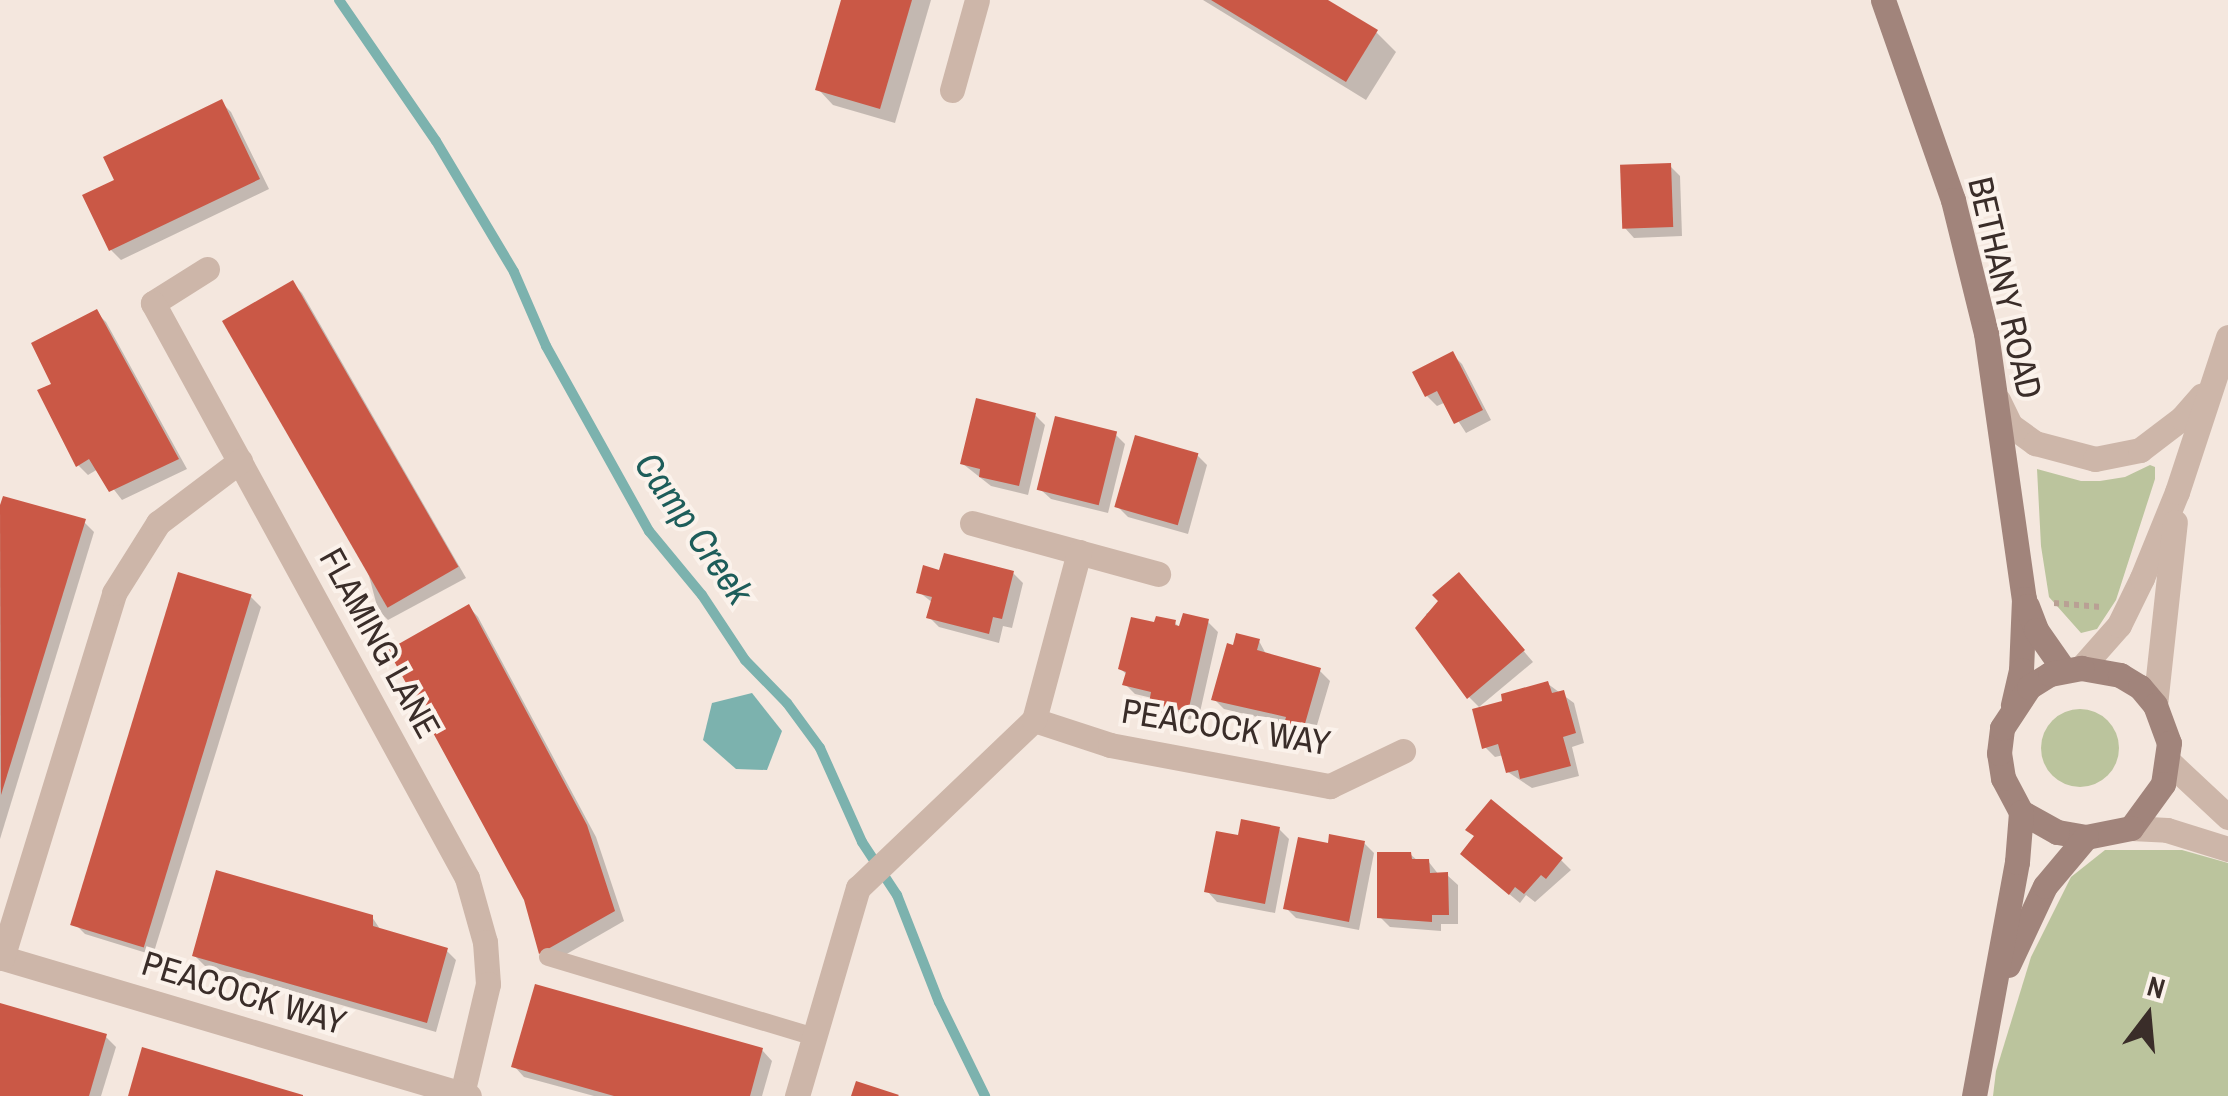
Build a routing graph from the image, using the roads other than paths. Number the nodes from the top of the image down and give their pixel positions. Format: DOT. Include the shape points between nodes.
graph roads {
  1 [pos="977,0"];
  2 [pos="1884,0"];
  3 [pos="952,90"];
  4 [pos="207,270"];
  5 [pos="2228,338"];
  6 [pos="2212,384"];
  7 [pos="1995,393"];
  8 [pos="240,461"];
  9 [pos="2177,492"];
  10 [pos="972,524"];
  11 [pos="1080,552"];
  12 [pos="1158,574"];
  13 [pos="2024,600"];
  14 [pos="2073,669"];
  15 [pos="2013,705"];
  16 [pos="2155,706"];
  17 [pos="1034,720"];
  18 [pos="1403,751"];
  19 [pos="2169,762"];
  20 [pos="2021,812"];
  21 [pos="2228,817"];
  22 [pos="2131,828"];
  23 [pos="2086,837"];
  24 [pos="2228,849"];
  25 [pos="1,957"];
  26 [pos="548,957"];
  27 [pos="1991,1001"];
  28 [pos="814,1036"];
  29 [pos="465,1095"];
  30 [pos="796,1096"];
  31 [pos="1974,1096"];
  1 -- 3 [label="street"];
  2 -- 7 [label="street, BETHANY ROAD" via="1956,212"];
  4 -- 8 [label="street, FLAMING LANE" via="153,303"];
  5 -- 6 [label="street"];
  6 -- 7 [label="street" via="2140,450 2095,459 2035,443 2010,425"];
  6 -- 9 [label="street"];
  7 -- 13 [label="street, BETHANY ROAD"];
  8 -- 25 [label="street" via="158,523 114,593"];
  8 -- 29 [label="street, FLAMING LANE" via="467,878 485,942 488,984"];
  9 -- 14 [label="street" via="2119,625"];
  9 -- 16 [label="street"];
  10 -- 11 [label="street"];
  11 -- 12 [label="street"];
  11 -- 17 [label="street"];
  13 -- 14 [label="street, BETHANY ROAD" via="2036,630"];
  13 -- 15 [label="street, BETHANY ROAD"];
  14 -- 15 [label="street" via="2029,687"];
  14 -- 16 [label="street" via="2120,675"];
  15 -- 20 [label="street" via="1999,753"];
  16 -- 19 [label="street"];
  17 -- 18 [label="street, PEACOCK WAY" via="1110,745 1330,786"];
  17 -- 28 [label="street" via="858,888"];
  19 -- 21 [label="street"];
  19 -- 22 [label="street" via="2158,793"];
  20 -- 23 [label="street" via="2057,832"];
  20 -- 27 [label="street"];
  22 -- 23 [label="street"];
  22 -- 24 [label="street" via="2167,830"];
  23 -- 27 [label="street" via="2045,886"];
  25 -- 29 [label="street, PEACOCK WAY"];
  26 -- 28 [label="lane"];
  27 -- 31 [label="street"];
  28 -- 30 [label="street"];
}
